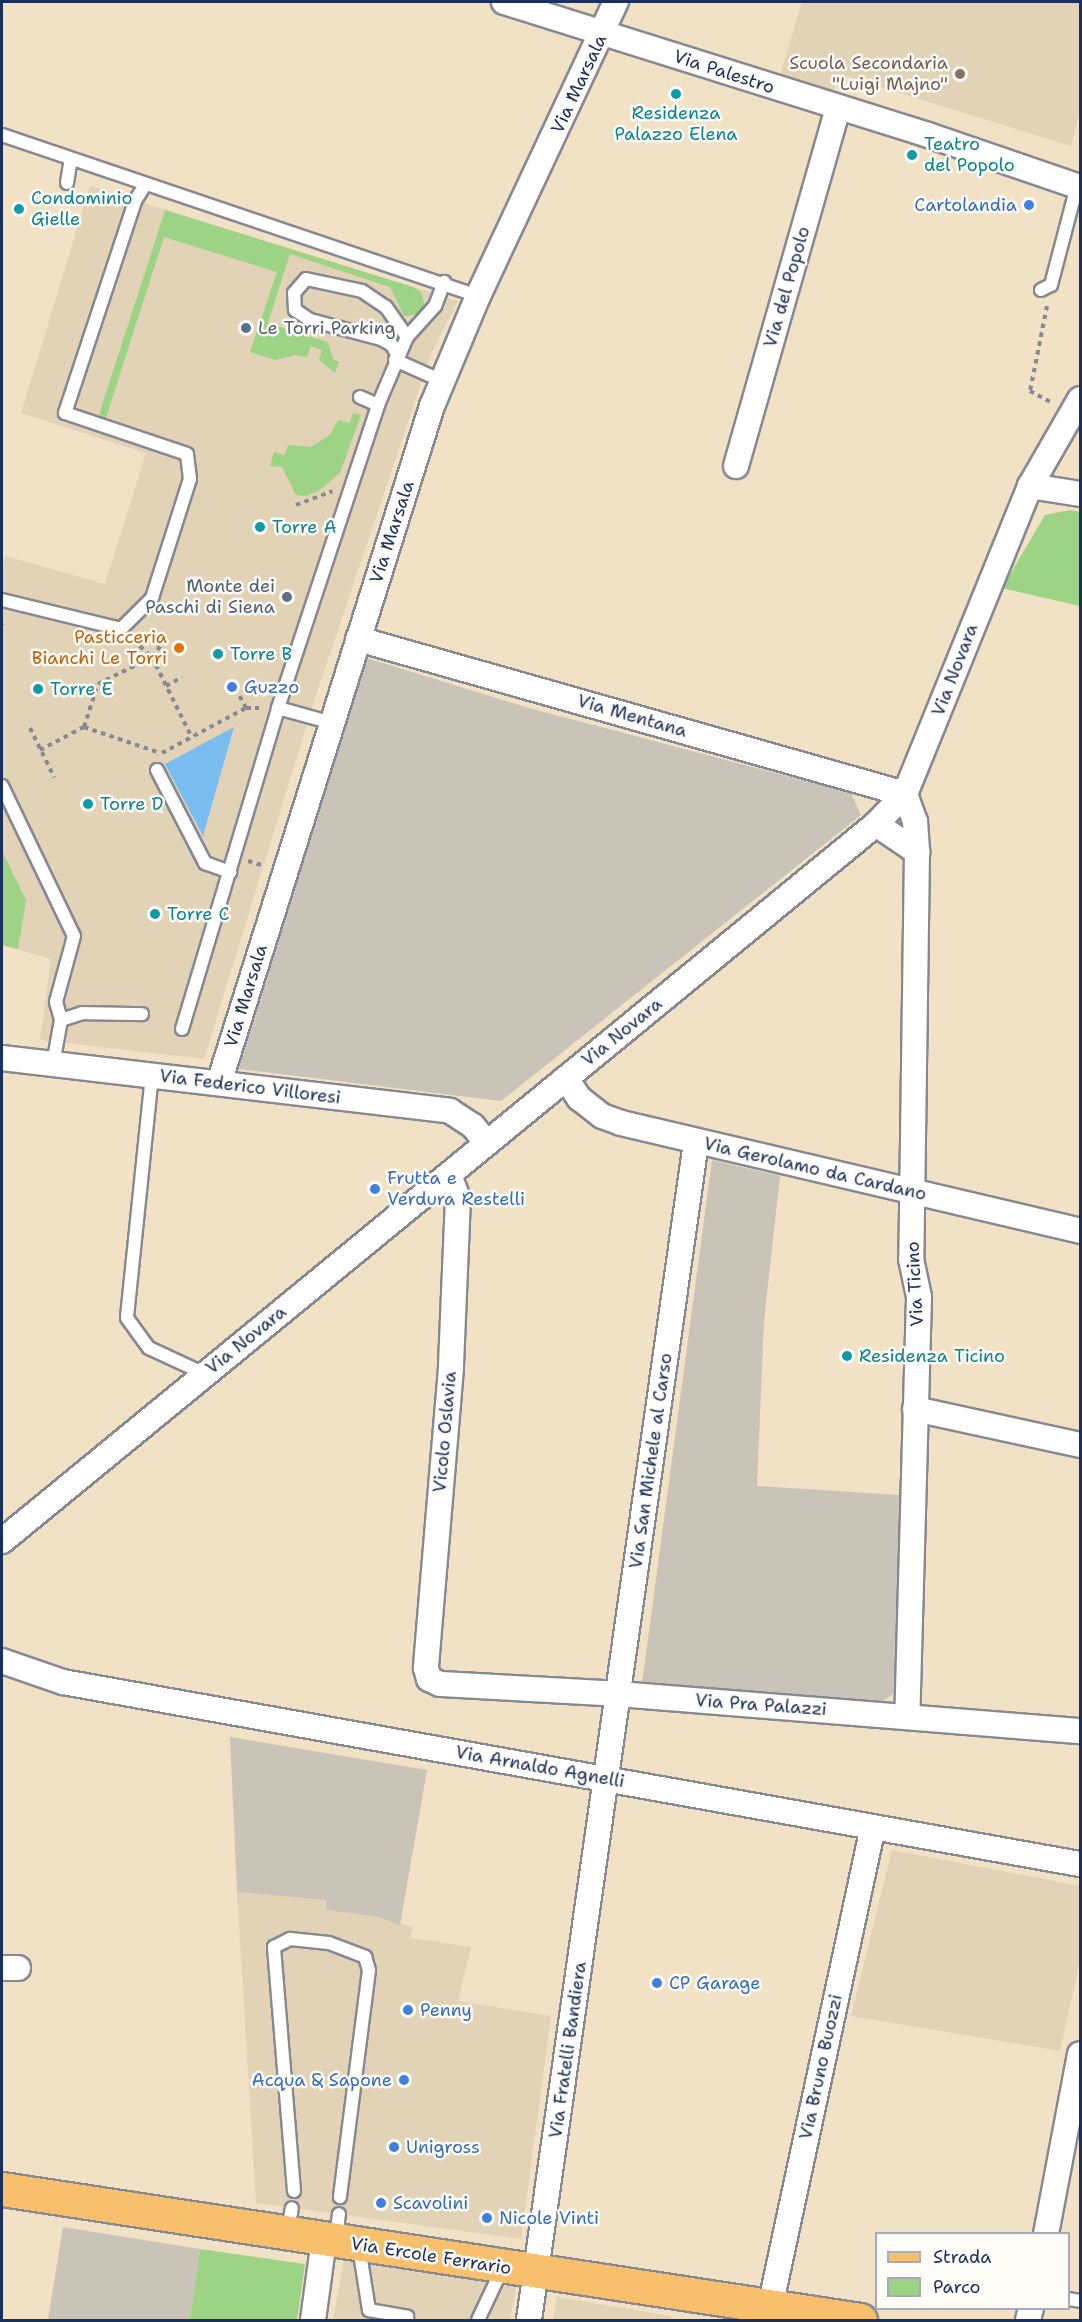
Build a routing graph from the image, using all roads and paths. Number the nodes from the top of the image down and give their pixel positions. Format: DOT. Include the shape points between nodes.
graph roads {
  1 [pos="504,2"];
  2 [pos="616,2"];
  3 [pos="602,33"];
  4 [pos="838,109"];
  5 [pos="2,135"];
  6 [pos="71,159"];
  7 [pos="67,183"];
  8 [pos="145,185"];
  9 [pos="1079,187"];
  10 [pos="444,282"];
  11 [pos="1046,287"];
  12 [pos="478,296"];
  13 [pos="407,337"];
  14 [pos="396,358"];
  15 [pos="442,381"];
  16 [pos="360,397"];
  17 [pos="378,405"];
  18 [pos="1076,407"];
  19 [pos="736,466"];
  20 [pos="352,482"];
  21 [pos="1030,486"];
  22 [pos="1080,494"];
  23 [pos="296,505"];
  24 [pos="2,600"];
  25 [pos="122,629"];
  26 [pos="358,639"];
  27 [pos="164,641"];
  28 [pos="152,657"];
  29 [pos="182,677"];
  30 [pos="166,686"];
  31 [pos="238,693"];
  32 [pos="278,708"];
  33 [pos="332,723"];
  34 [pos="84,727"];
  35 [pos="30,728"];
  36 [pos="191,736"];
  37 [pos="40,750"];
  38 [pos="162,753"];
  39 [pos="156,764"];
  40 [pos="54,777"];
  41 [pos="2,786"];
  42 [pos="904,795"];
  43 [pos="876,824"];
  44 [pos="917,852"];
  45 [pos="256,864"];
  46 [pos="264,866"];
  47 [pos="230,872"];
  48 [pos="142,1014"];
  49 [pos="60,1020"];
  50 [pos="182,1029"];
  51 [pos="2,1058"];
  52 [pos="53,1064"];
  53 [pos="152,1075"];
  54 [pos="566,1078"];
  55 [pos="219,1083"];
  56 [pos="696,1142"];
  57 [pos="487,1143"];
  58 [pos="449,1175"];
  59 [pos="914,1191"];
  60 [pos="1080,1231"];
  61 [pos="205,1374"];
  62 [pos="915,1409"];
  63 [pos="1080,1445"];
  64 [pos="2,1541"];
  65 [pos="2,1661"];
  66 [pos="440,1684"];
  67 [pos="618,1694"];
  68 [pos="907,1716"];
  69 [pos="1080,1731"];
  70 [pos="606,1779"];
  71 [pos="873,1827"];
  72 [pos="1080,1864"];
  73 [pos="1080,2055"];
  74 [pos="2,2188"];
  75 [pos="294,2191"];
  76 [pos="340,2197"];
  77 [pos="1046,2232"];
  78 [pos="339,2235"];
  79 [pos="503,2267"];
  80 [pos="537,2272"];
  81 [pos="770,2307"];
  82 [pos="407,2317"];
  83 [pos="313,2320"];
  84 [pos="478,2320"];
  85 [pos="529,2320"];
  86 [pos="860,2320"];
  1 -- 3 [label="street, Via Palestro"];
  2 -- 3 [label="street, Via Marsala"];
  3 -- 4 [label="street, Via Palestro"];
  3 -- 12 [label="street, Via Marsala"];
  4 -- 9 [label="street, Via Palestro"];
  4 -- 19 [label="street, Via del Popolo"];
  5 -- 6 [label="lane"];
  6 -- 7 [label="lane"];
  6 -- 8 [label="lane"];
  8 -- 10 [label="lane"];
  8 -- 25 [label="lane" via="135,201 64,413 187,454 190,480 152,598"];
  9 -- 11 [label="lane"];
  10 -- 12 [label="lane"];
  10 -- 13 [label="lane" via="435,306"];
  11 -- 18 [label="path" via="1030,391"];
  12 -- 15 [label="street, Via Marsala"];
  13 -- 14 [label="lane"];
  13 -- 14 [label="lane" via="386,307 362,291 306,279 294,293 295,310 310,320 381,339 392,345"];
  14 -- 15 [label="lane"];
  14 -- 17 [label="lane"];
  15 -- 26 [label="street, Via Marsala"];
  16 -- 17 [label="lane"];
  17 -- 20 [label="lane"];
  18 -- 21 [label="street, Via Novara"];
  20 -- 23 [label="path"];
  20 -- 32 [label="lane"];
  21 -- 22 [label="street"];
  21 -- 42 [label="street, Via Novara"];
  24 -- 25 [label="lane"];
  25 -- 28 [label="path"];
  26 -- 33 [label="street, Via Marsala"];
  26 -- 42 [label="street, Via Mentana"];
  27 -- 28 [label="path"];
  28 -- 30 [label="path"];
  28 -- 34 [label="path" via="98,684"];
  29 -- 30 [label="path"];
  30 -- 36 [label="path"];
  31 -- 36 [label="path" via="246,708"];
  32 -- 33 [label="lane"];
  32 -- 47 [label="lane"];
  33 -- 55 [label="street, Via Marsala"];
  34 -- 37 [label="path"];
  34 -- 38 [label="path"];
  35 -- 37 [label="path"];
  36 -- 38 [label="path"];
  37 -- 40 [label="path"];
  38 -- 39 [label="path"];
  39 -- 47 [label="lane" via="205,863"];
  41 -- 49 [label="lane" via="74,936 56,1002"];
  42 -- 43 [label="street, Via Novara"];
  42 -- 44 [label="street, Via Ticino" via="915,821"];
  43 -- 44 [label="street"];
  43 -- 54 [label="street, Via Novara"];
  44 -- 59 [label="street, Via Ticino"];
  45 -- 46 [label="path"];
  47 -- 50 [label="lane"];
  48 -- 49 [label="lane" via="82,1013"];
  49 -- 52 [label="lane"];
  51 -- 52 [label="street, Via Federico Villoresi"];
  52 -- 53 [label="street, Via Federico Villoresi"];
  53 -- 55 [label="street, Via Federico Villoresi"];
  53 -- 61 [label="lane" via="127,1318 149,1348"];
  54 -- 56 [label="street, Via Gerolamo da Cardano" via="579,1098 602,1116"];
  54 -- 57 [label="street, Via Novara"];
  55 -- 57 [label="street, Via Federico Villoresi" via="450,1111 473,1126"];
  56 -- 59 [label="street, Via Gerolamo da Cardano"];
  56 -- 67 [label="street, Via San Michele al Carso"];
  57 -- 58 [label="street, Via Novara"];
  58 -- 61 [label="street, Via Novara"];
  58 -- 66 [label="street, Vicolo Oslavia" via="458,1198 451,1368 426,1668 429,1679"];
  59 -- 60 [label="street, Via Gerolamo da Cardano"];
  59 -- 62 [label="street, Via Ticino" via="911,1259 919,1297"];
  61 -- 64 [label="street, Via Novara"];
  62 -- 63 [label="street"];
  62 -- 68 [label="street, Via Ticino"];
  65 -- 70 [label="street, Via Arnaldo Agnelli" via="63,1682"];
  66 -- 67 [label="street, Via Pra Palazzi"];
  67 -- 68 [label="street, Via Pra Palazzi"];
  67 -- 70 [label="street, Via San Michele al Carso"];
  68 -- 69 [label="street, Via Pra Palazzi"];
  70 -- 71 [label="street, Via Arnaldo Agnelli"];
  70 -- 80 [label="street, Via Fratelli Bandiera"];
  71 -- 72 [label="street, Via Arnaldo Agnelli"];
  71 -- 81 [label="street, Via Bruno Buozzi"];
  73 -- 77 [label="street"];
  74 -- 78 [label="main road, Via Ercole Ferrario" via="290,2221"];
  75 -- 76 [label="lane" via="274,1947 290,1939 329,1943 365,1957 369,1970"];
  78 -- 79 [label="main road, Via Ercole Ferrario"];
  78 -- 82 [label="lane" via="369,2310"];
  78 -- 83 [label="street"];
  79 -- 80 [label="main road, Via Ercole Ferrario"];
  79 -- 84 [label="lane"];
  80 -- 81 [label="main road, Via Ercole Ferrario"];
  80 -- 85 [label="street, Via Fratelli Bandiera"];
  81 -- 86 [label="main road, Via Ercole Ferrario"];
}
